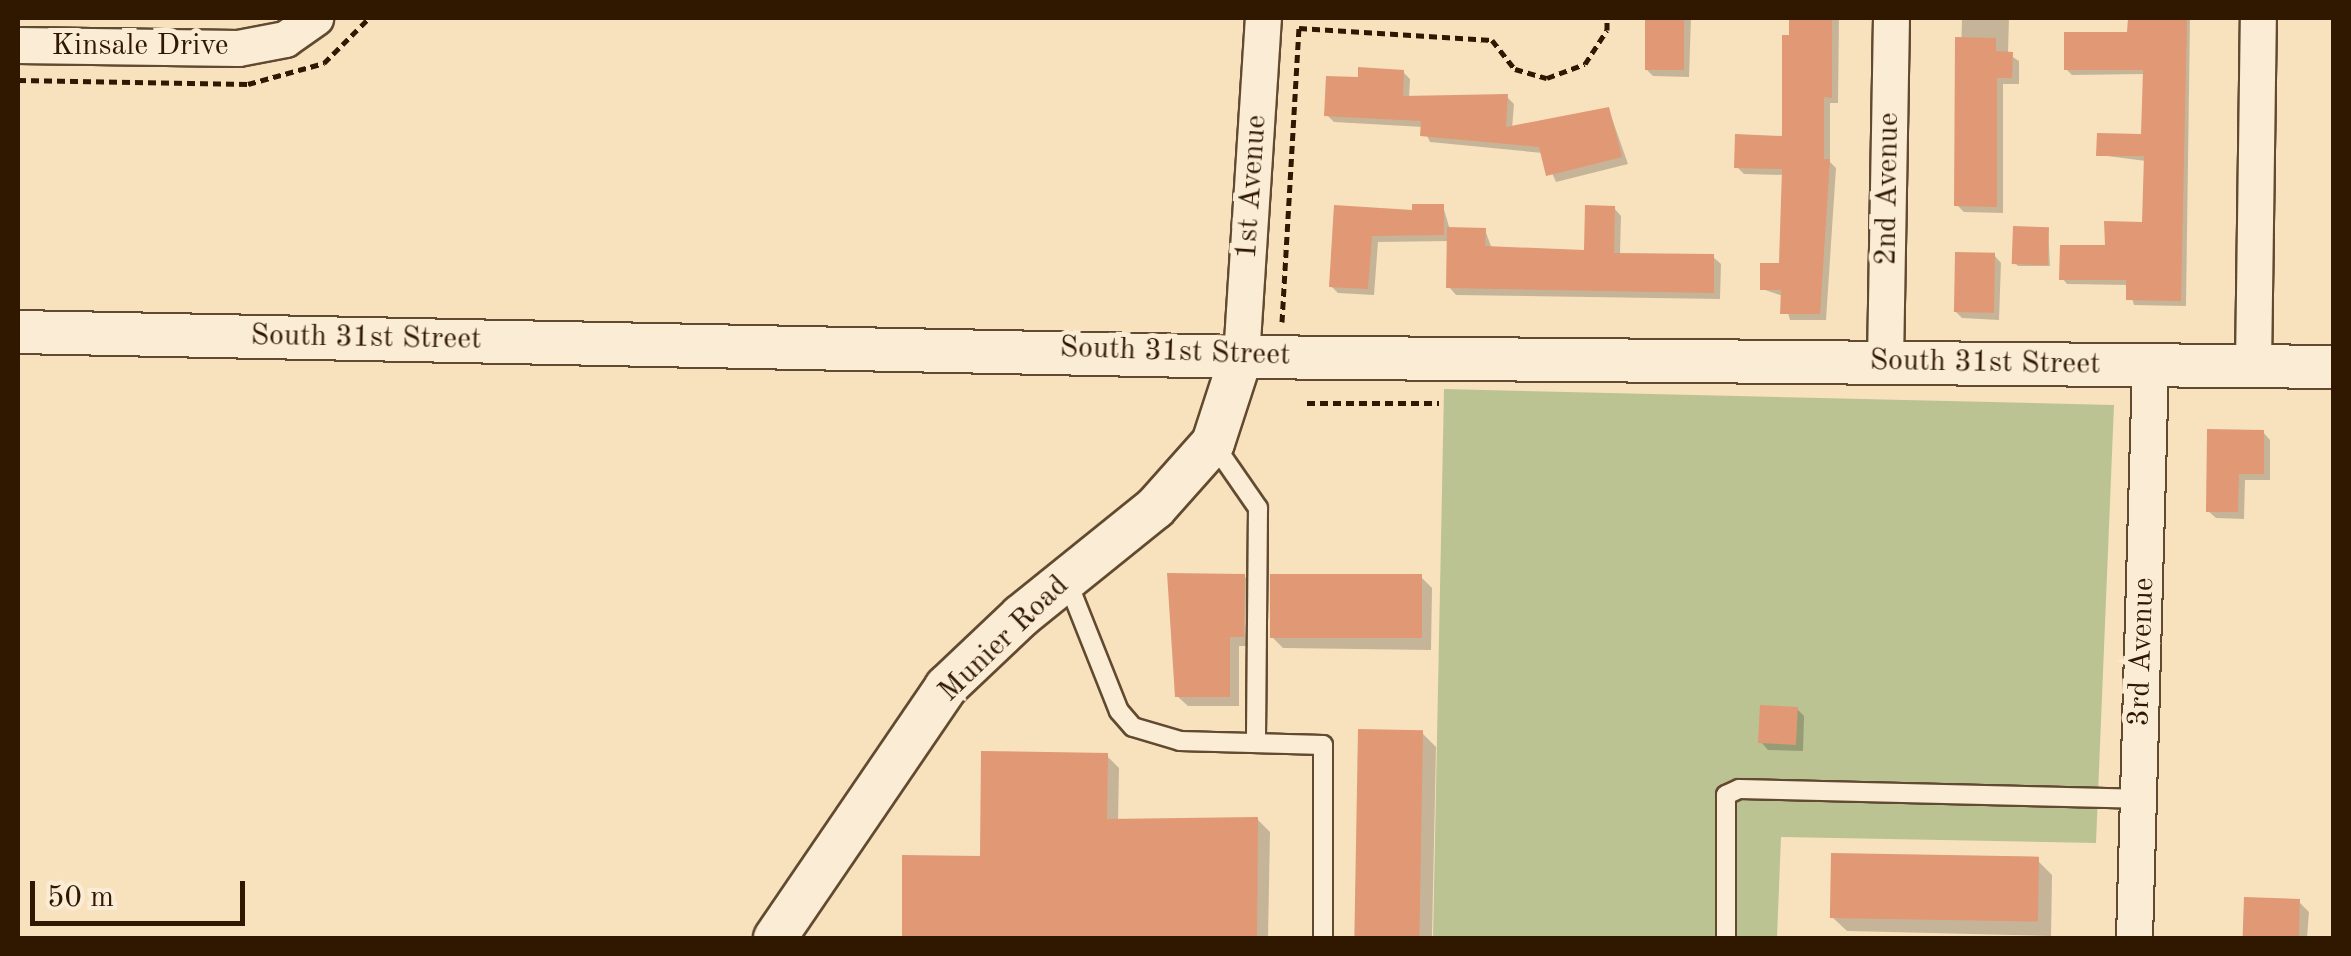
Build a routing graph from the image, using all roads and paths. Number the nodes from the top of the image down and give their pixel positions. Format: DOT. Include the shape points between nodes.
graph roads {
  1 [pos="315,18"];
  2 [pos="1263,18"];
  3 [pos="1608,18"];
  4 [pos="1891,18"];
  5 [pos="2258,18"];
  6 [pos="18,45"];
  7 [pos="1301,324"];
  8 [pos="18,332"];
  9 [pos="1242,356"];
  10 [pos="1885,361"];
  11 [pos="2150,365"];
  12 [pos="2253,366"];
  13 [pos="2334,368"];
  14 [pos="1438,402"];
  15 [pos="1307,403"];
  16 [pos="1213,443"];
  17 [pos="1066,578"];
  18 [pos="1256,744"];
  19 [pos="2138,799"];
  20 [pos="776,938"];
  21 [pos="1323,938"];
  22 [pos="1726,938"];
  23 [pos="2134,938"];
  1 -- 6 [label="street, Kinsale Drive" via="285,39 238,48"];
  2 -- 9 [label="street, 1st Avenue"];
  3 -- 7 [label="path" via="1585,64 1548,78 1515,69 1492,40 1298,28 1282,323"];
  4 -- 10 [label="street, 2nd Avenue"];
  5 -- 12 [label="street"];
  8 -- 9 [label="street, South 31st Street"];
  9 -- 10 [label="street, South 31st Street"];
  9 -- 16 [label="street, Munier Road"];
  10 -- 11 [label="street, South 31st Street"];
  11 -- 12 [label="street, South 31st Street"];
  11 -- 19 [label="street, 3rd Avenue"];
  12 -- 13 [label="street, South 31st Street"];
  14 -- 15 [label="path"];
  16 -- 17 [label="street, Munier Road" via="1155,508"];
  16 -- 18 [label="lane" via="1258,508"];
  17 -- 18 [label="lane" via="1119,711 1133,727 1180,742"];
  17 -- 20 [label="street, Munier Road" via="946,687"];
  18 -- 21 [label="lane" via="1323,745"];
  19 -- 22 [label="lane" via="1739,789 1726,795"];
  19 -- 23 [label="street, 3rd Avenue"];
}
